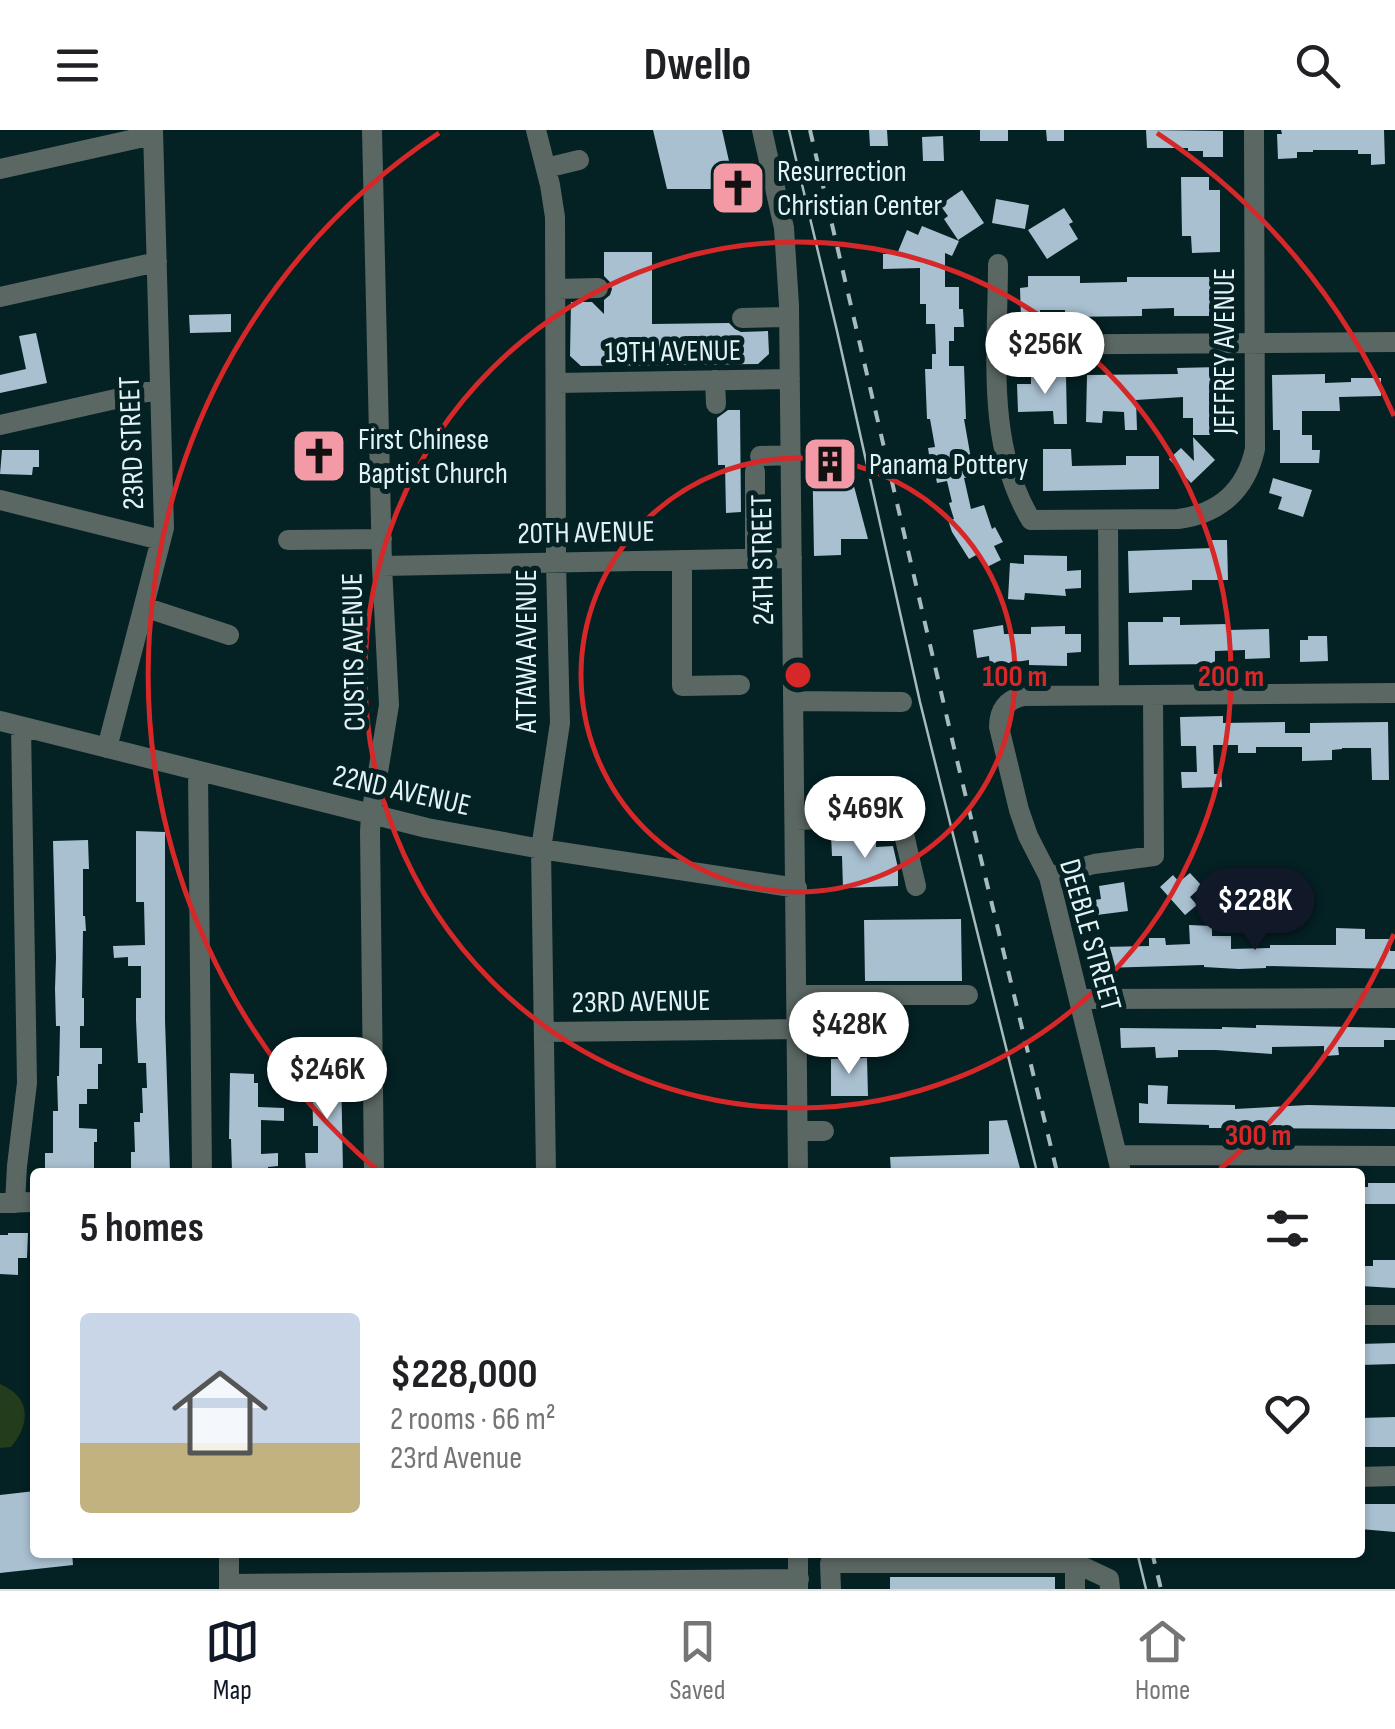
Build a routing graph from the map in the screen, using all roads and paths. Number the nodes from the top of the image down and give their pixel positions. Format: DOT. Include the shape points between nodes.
graph roads {
  1 [pos="372,130"];
  2 [pos="536,130"];
  3 [pos="762,130"];
  4 [pos="1254,130"];
  5 [pos="153,133"];
  6 [pos="579,160"];
  7 [pos="546,168"];
  8 [pos="0,169"];
  9 [pos="157,262"];
  10 [pos="998,264"];
  11 [pos="598,288"];
  12 [pos="556,289"];
  13 [pos="0,297"];
  14 [pos="790,317"];
  15 [pos="742,318"];
  16 [pos="1395,342"];
  17 [pos="1254,343"];
  18 [pos="998,345"];
  19 [pos="790,379"];
  20 [pos="716,380"];
  21 [pos="557,383"];
  22 [pos="160,389"];
  23 [pos="716,404"];
  24 [pos="0,425"];
  25 [pos="791,455"];
  26 [pos="0,500"];
  27 [pos="1108,520"];
  28 [pos="382,538"];
  29 [pos="160,540"];
  30 [pos="288,540"];
  31 [pos="755,558"];
  32 [pos="792,558"];
  33 [pos="682,560"];
  34 [pos="556,562"];
  35 [pos="382,566"];
  36 [pos="144,607"];
  37 [pos="229,635"];
  38 [pos="740,685"];
  39 [pos="1395,693"];
  40 [pos="1153,695"];
  41 [pos="1109,696"];
  42 [pos="793,700"];
  43 [pos="902,702"];
  44 [pos="10,724"];
  45 [pos="107,748"];
  46 [pos="198,771"];
  47 [pos="371,814"];
  48 [pos="795,820"];
  49 [pos="541,849"];
  50 [pos="1049,878"];
  51 [pos="916,886"];
  52 [pos="796,888"];
  53 [pos="796,995"];
  54 [pos="968,995"];
  55 [pos="1395,998"];
  56 [pos="1079,999"];
  57 [pos="797,1030"];
  58 [pos="545,1032"];
  59 [pos="798,1131"];
  60 [pos="824,1131"];
  61 [pos="1395,1156"];
  62 [pos="1119,1164"];
  63 [pos="202,1168"];
  64 [pos="374,1168"];
  65 [pos="546,1168"];
  66 [pos="798,1168"];
  67 [pos="17,1202"];
  68 [pos="1395,1315"];
  69 [pos="1365,1316"];
  70 [pos="1395,1476"];
  71 [pos="1365,1477"];
  72 [pos="228,1558"];
  73 [pos="798,1558"];
  74 [pos="1074,1562"];
  75 [pos="798,1584"];
  76 [pos="229,1586"];
  77 [pos="831,1588"];
  78 [pos="1075,1589"];
  79 [pos="1110,1589"];
  1 -- 28 [label="street, CUSTIS AVENUE"];
  2 -- 7 [label="street, ATTAWA AVENUE"];
  3 -- 14 [label="street, 24TH STREET" via="784,228"];
  4 -- 17 [label="street, JEFFREY AVENUE"];
  5 -- 8 [label="street"];
  5 -- 9 [label="street, 23RD STREET"];
  6 -- 7 [label="street"];
  7 -- 12 [label="street, ATTAWA AVENUE"];
  9 -- 13 [label="street"];
  9 -- 22 [label="street, 23RD STREET"];
  10 -- 18 [label="street"];
  11 -- 12 [label="street"];
  12 -- 21 [label="street, ATTAWA AVENUE"];
  14 -- 15 [label="street"];
  14 -- 19 [label="street, 24TH STREET"];
  16 -- 17 [label="street"];
  17 -- 18 [label="street"];
  17 -- 27 [label="street, JEFFREY AVENUE" via="1254,448 1238,489 1194,517"];
  18 -- 27 [label="street, JEFFREY AVENUE" via="1004,454 1032,520"];
  19 -- 20 [label="street, 19TH AVENUE"];
  19 -- 25 [label="street, 24TH STREET"];
  20 -- 21 [label="street, 19TH AVENUE"];
  20 -- 23 [label="street"];
  21 -- 34 [label="street, ATTAWA AVENUE"];
  22 -- 24 [label="street"];
  22 -- 29 [label="street, 23RD STREET"];
  25 -- 31 [label="street" via="757,463"];
  25 -- 32 [label="street, 24TH STREET"];
  26 -- 29 [label="street"];
  27 -- 41 [label="street"];
  28 -- 30 [label="street"];
  28 -- 35 [label="street, CUSTIS AVENUE"];
  29 -- 36 [label="street, 23RD STREET"];
  31 -- 32 [label="street, 20TH AVENUE"];
  31 -- 33 [label="street, 20TH AVENUE"];
  32 -- 42 [label="street, 24TH STREET"];
  33 -- 34 [label="street, 20TH AVENUE"];
  33 -- 38 [label="street" via="682,686"];
  34 -- 35 [label="street, 20TH AVENUE"];
  34 -- 49 [label="street, ATTAWA AVENUE" via="560,723"];
  35 -- 47 [label="street, CUSTIS AVENUE" via="389,706"];
  36 -- 37 [label="street"];
  36 -- 45 [label="street, 23RD STREET"];
  39 -- 40 [label="street"];
  40 -- 41 [label="street"];
  40 -- 50 [label="street" via="1154,856"];
  41 -- 50 [label="street, DEEBLE STREET" via="1018,697 999,716 1019,810"];
  42 -- 43 [label="street"];
  42 -- 48 [label="street, 24TH STREET"];
  44 -- 45 [label="street, 22ND AVENUE"];
  44 -- 67 [label="street" via="27,1082"];
  45 -- 46 [label="street, 22ND AVENUE"];
  46 -- 47 [label="street, 22ND AVENUE"];
  46 -- 63 [label="street"];
  47 -- 49 [label="street, 22ND AVENUE"];
  47 -- 64 [label="street, CUSTIS AVENUE"];
  48 -- 51 [label="street" via="900,817"];
  48 -- 52 [label="street, 24TH STREET"];
  49 -- 52 [label="street, 22ND AVENUE"];
  49 -- 58 [label="street, ATTAWA AVENUE"];
  50 -- 56 [label="street, DEEBLE STREET"];
  52 -- 53 [label="street, 24TH STREET"];
  53 -- 54 [label="street"];
  53 -- 57 [label="street, 24TH STREET"];
  55 -- 56 [label="street"];
  56 -- 62 [label="street, DEEBLE STREET"];
  57 -- 58 [label="street, 23RD AVENUE"];
  57 -- 59 [label="street, 24TH STREET"];
  58 -- 65 [label="street, ATTAWA AVENUE"];
  59 -- 60 [label="street"];
  59 -- 66 [label="street, 24TH STREET"];
  61 -- 62 [label="street"];
  68 -- 69 [label="street"];
  70 -- 71 [label="street"];
  72 -- 76 [label="street"];
  73 -- 75 [label="street"];
  74 -- 77 [label="street" via="830,1562"];
  74 -- 78 [label="street"];
  74 -- 79 [label="street" via="1110,1580"];
  75 -- 76 [label="street"];
}
